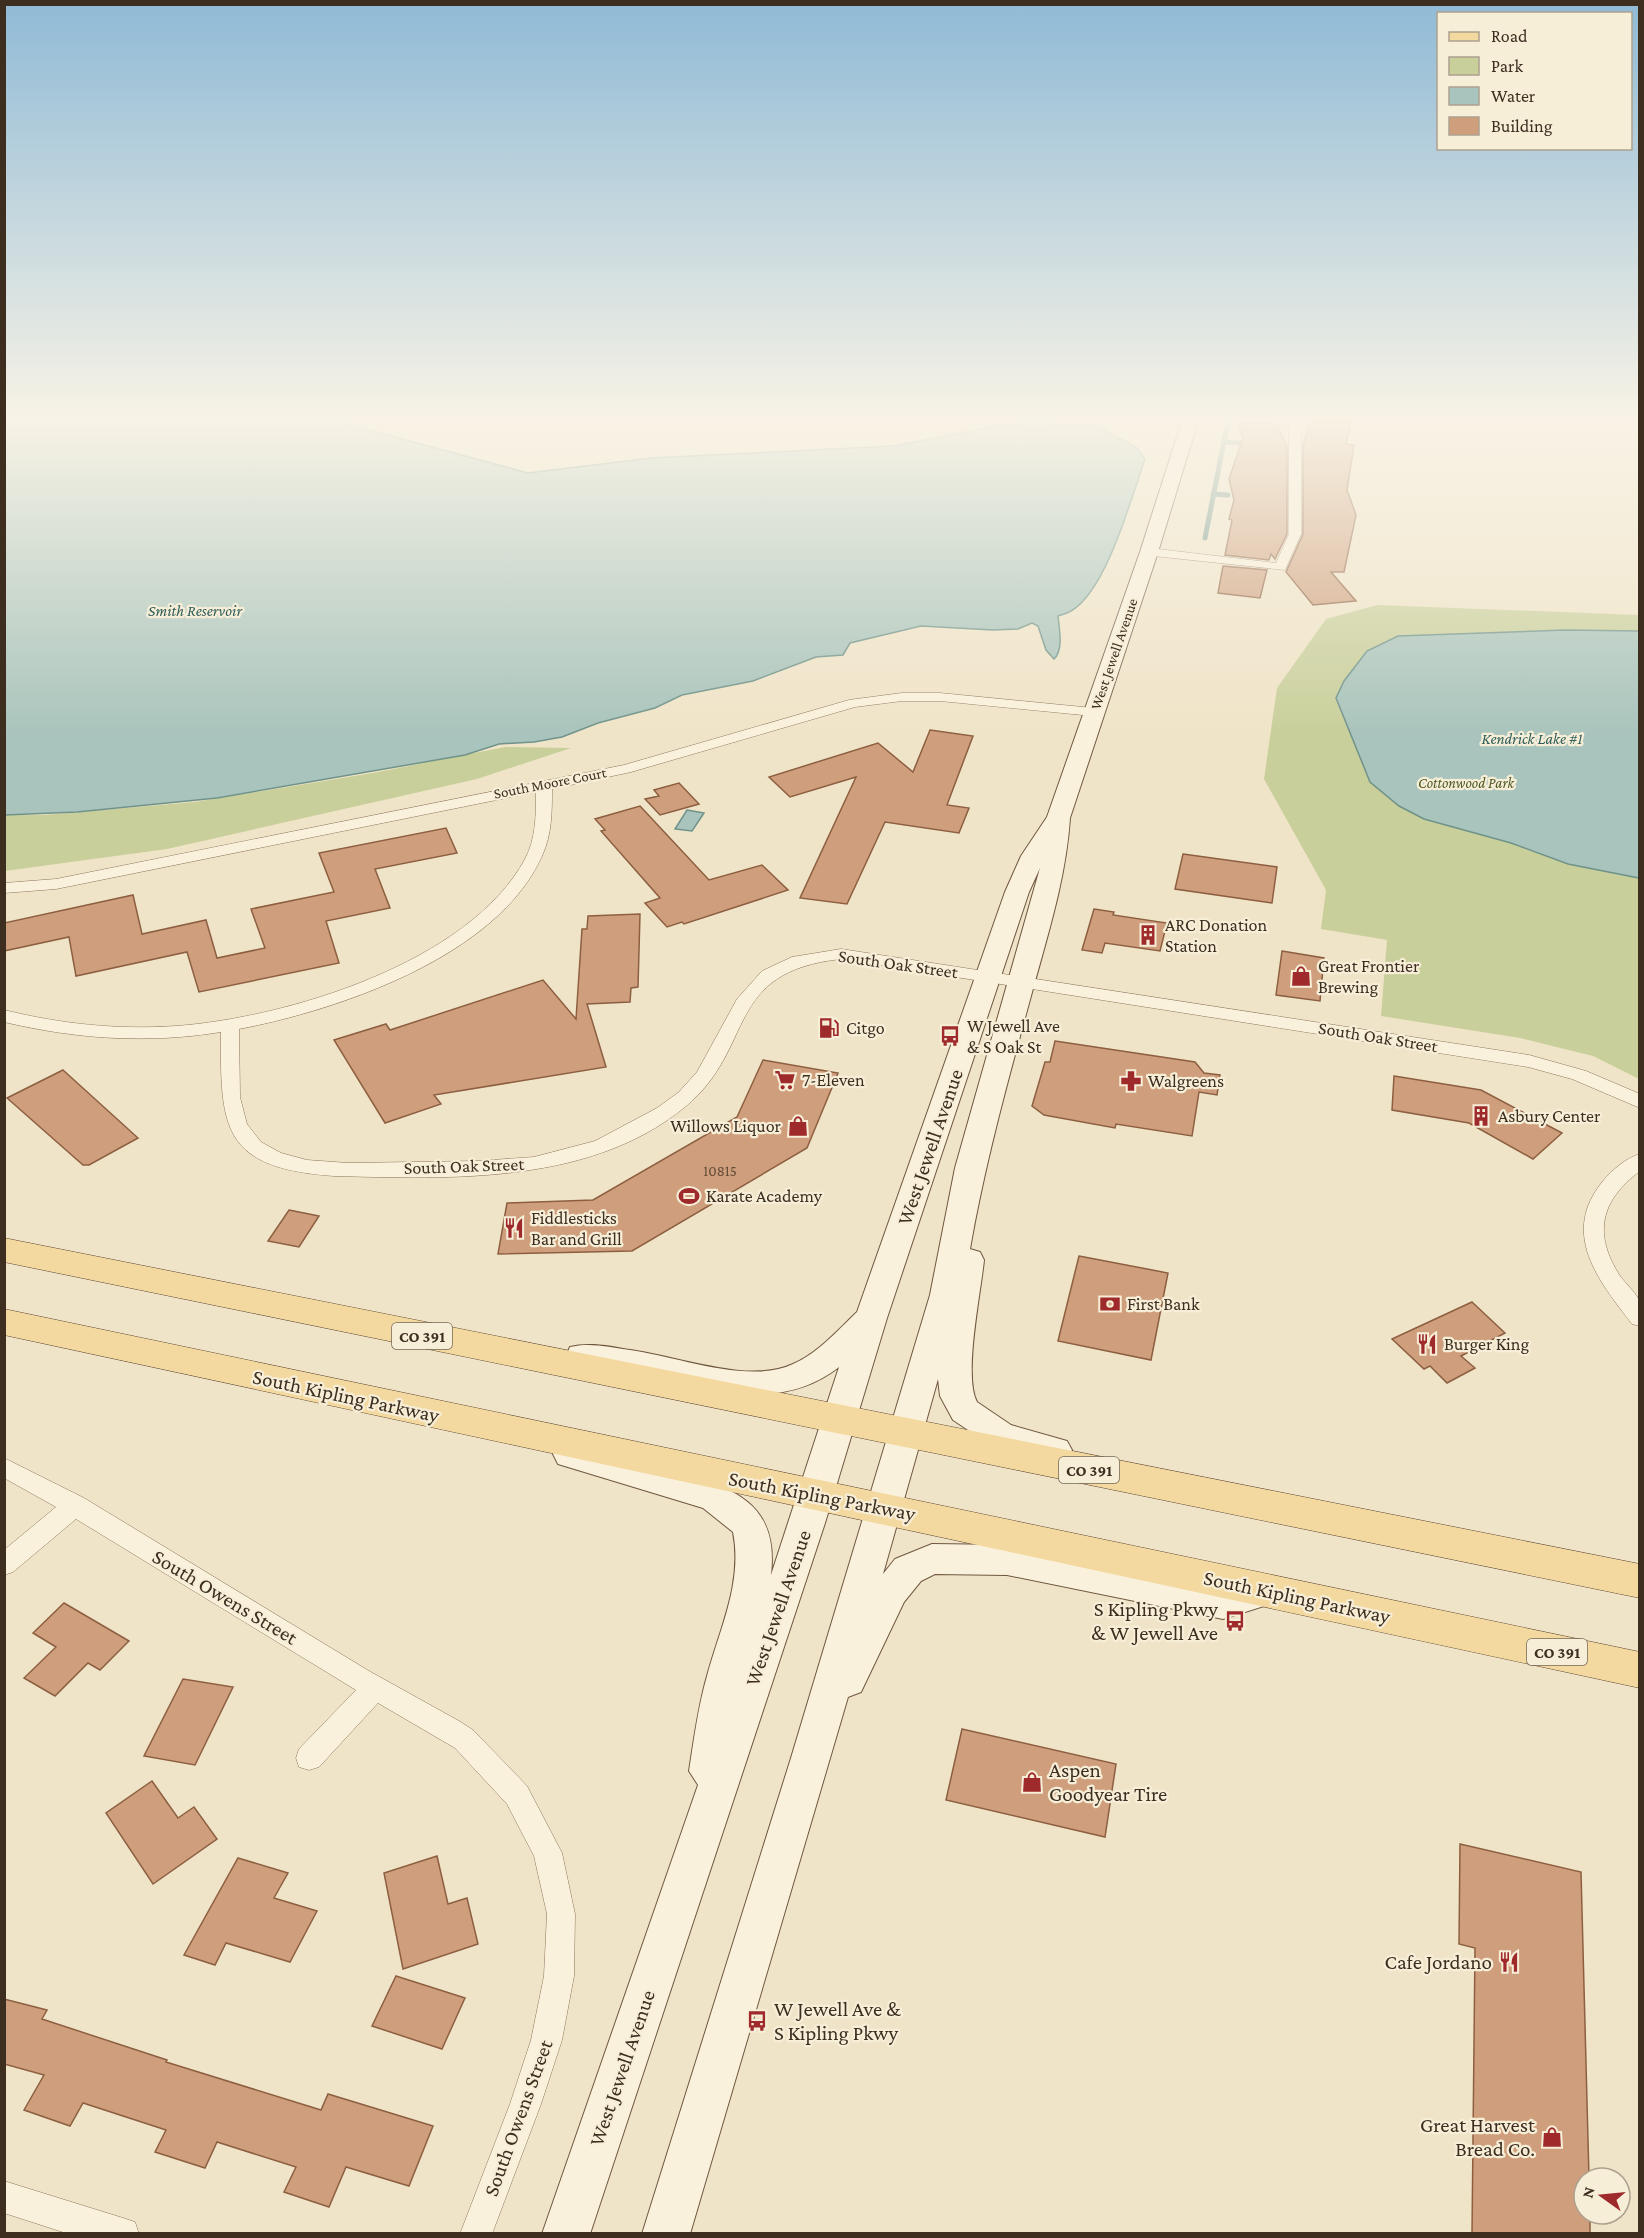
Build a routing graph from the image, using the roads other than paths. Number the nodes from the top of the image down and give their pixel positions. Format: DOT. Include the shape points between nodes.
graph roads {
  1 [pos="1157,525"];
  2 [pos="1295,525"];
  3 [pos="1149,552"];
  4 [pos="1093,712"];
  5 [pos="544,784"];
  6 [pos="1058,818"];
  7 [pos="4,888"];
  8 [pos="989,976"];
  9 [pos="1024,982"];
  10 [pos="4,1016"];
  11 [pos="230,1025"];
  12 [pos="1640,1102"];
  13 [pos="1640,1161"];
  14 [pos="966,1195"];
  15 [pos="4,1250"];
  16 [pos="1640,1317"];
  17 [pos="871,1318"];
  18 [pos="4,1322"];
  19 [pos="464,1344"];
  20 [pos="444,1417"];
  21 [pos="840,1421"];
  22 [pos="906,1434"];
  23 [pos="4,1467"];
  24 [pos="816,1495"];
  25 [pos="76,1505"];
  26 [pos="1272,1507"];
  27 [pos="884,1508"];
  28 [pos="4,1565"];
  29 [pos="1640,1581"];
  30 [pos="1267,1590"];
  31 [pos="1640,1670"];
  32 [pos="375,1688"];
  33 [pos="309,1758"];
  34 [pos="811,1758"];
  35 [pos="698,1846"];
  36 [pos="4,2196"];
  37 [pos="123,2234"];
  38 [pos="476,2234"];
  39 [pos="566,2234"];
  40 [pos="666,2234"];
  1 -- 3 [label="main road, West Jewell Avenue"];
  2 -- 3 [label="street" via="1281,567"];
  3 -- 4 [label="main road, West Jewell Avenue"];
  4 -- 5 [label="street, South Moore Court" via="970,699 884,699 824,710 634,767"];
  4 -- 6 [label="main road, West Jewell Avenue"];
  5 -- 7 [label="street, South Moore Court" via="56,884"];
  5 -- 11 [label="street" via="543,823 534,857 513,890 482,921 441,950 365,987 315,1005"];
  6 -- 8 [label="main road, West Jewell Avenue" via="1026,871"];
  6 -- 9 [label="main road, West Jewell Avenue" via="1052,868"];
  8 -- 9 [label="street, South Oak Street"];
  8 -- 11 [label="street, South Oak Street" via="841,954 785,963 771,970 750,991 705,1074 664,1113 624,1136 578,1153 500,1167 339,1169 292,1164 272,1157 245,1137 236,1121"];
  8 -- 17 [label="main road, West Jewell Avenue"];
  9 -- 12 [label="street, South Oak Street" via="1529,1061 1579,1074"];
  9 -- 14 [label="main road, West Jewell Avenue" via="989,1098"];
  10 -- 11 [label="street" via="114,1032"];
  13 -- 16 [label="street" via="1603,1190 1593,1224 1594,1244 1602,1268"];
  14 -- 22 [label="main road, West Jewell Avenue" via="946,1295"];
  14 -- 26 [label="main road" via="970,1248 954,1376 957,1396 965,1411 1000,1435"];
  15 -- 19 [label="main road, CO 391"];
  17 -- 19 [label="main road" via="816,1367 787,1380 763,1383 636,1363"];
  17 -- 21 [label="main road, West Jewell Avenue"];
  18 -- 20 [label="main road, South Kipling Parkway / CO 391"];
  19 -- 21 [label="main road, CO 391"];
  20 -- 24 [label="main road, South Kipling Parkway / CO 391"];
  20 -- 35 [label="main road" via="714,1497 744,1520 755,1556 747,1606 717,1721"];
  21 -- 22 [label="main road, CO 391"];
  21 -- 24 [label="main road, West Jewell Avenue"];
  22 -- 26 [label="main road, CO 391"];
  22 -- 27 [label="main road, West Jewell Avenue"];
  23 -- 25 [label="street, South Owens Street"];
  24 -- 27 [label="main road, South Kipling Parkway / CO 391"];
  24 -- 35 [label="main road, West Jewell Avenue"];
  25 -- 28 [label="street"];
  25 -- 32 [label="street, South Owens Street"];
  26 -- 29 [label="main road, CO 391"];
  27 -- 30 [label="main road, South Kipling Parkway / CO 391"];
  27 -- 34 [label="main road, West Jewell Avenue"];
  30 -- 31 [label="main road, South Kipling Parkway / CO 391"];
  30 -- 34 [label="main road" via="1223,1603 1007,1560 932,1559 908,1570 890,1592"];
  32 -- 33 [label="street"];
  32 -- 38 [label="street, South Owens Street" via="461,1737 487,1759 530,1811 546,1842 555,1881 562,1921 554,2013 538,2075"];
  34 -- 40 [label="main road, West Jewell Avenue"];
  35 -- 39 [label="main road, West Jewell Avenue"];
  36 -- 37 [label="street"];
}
